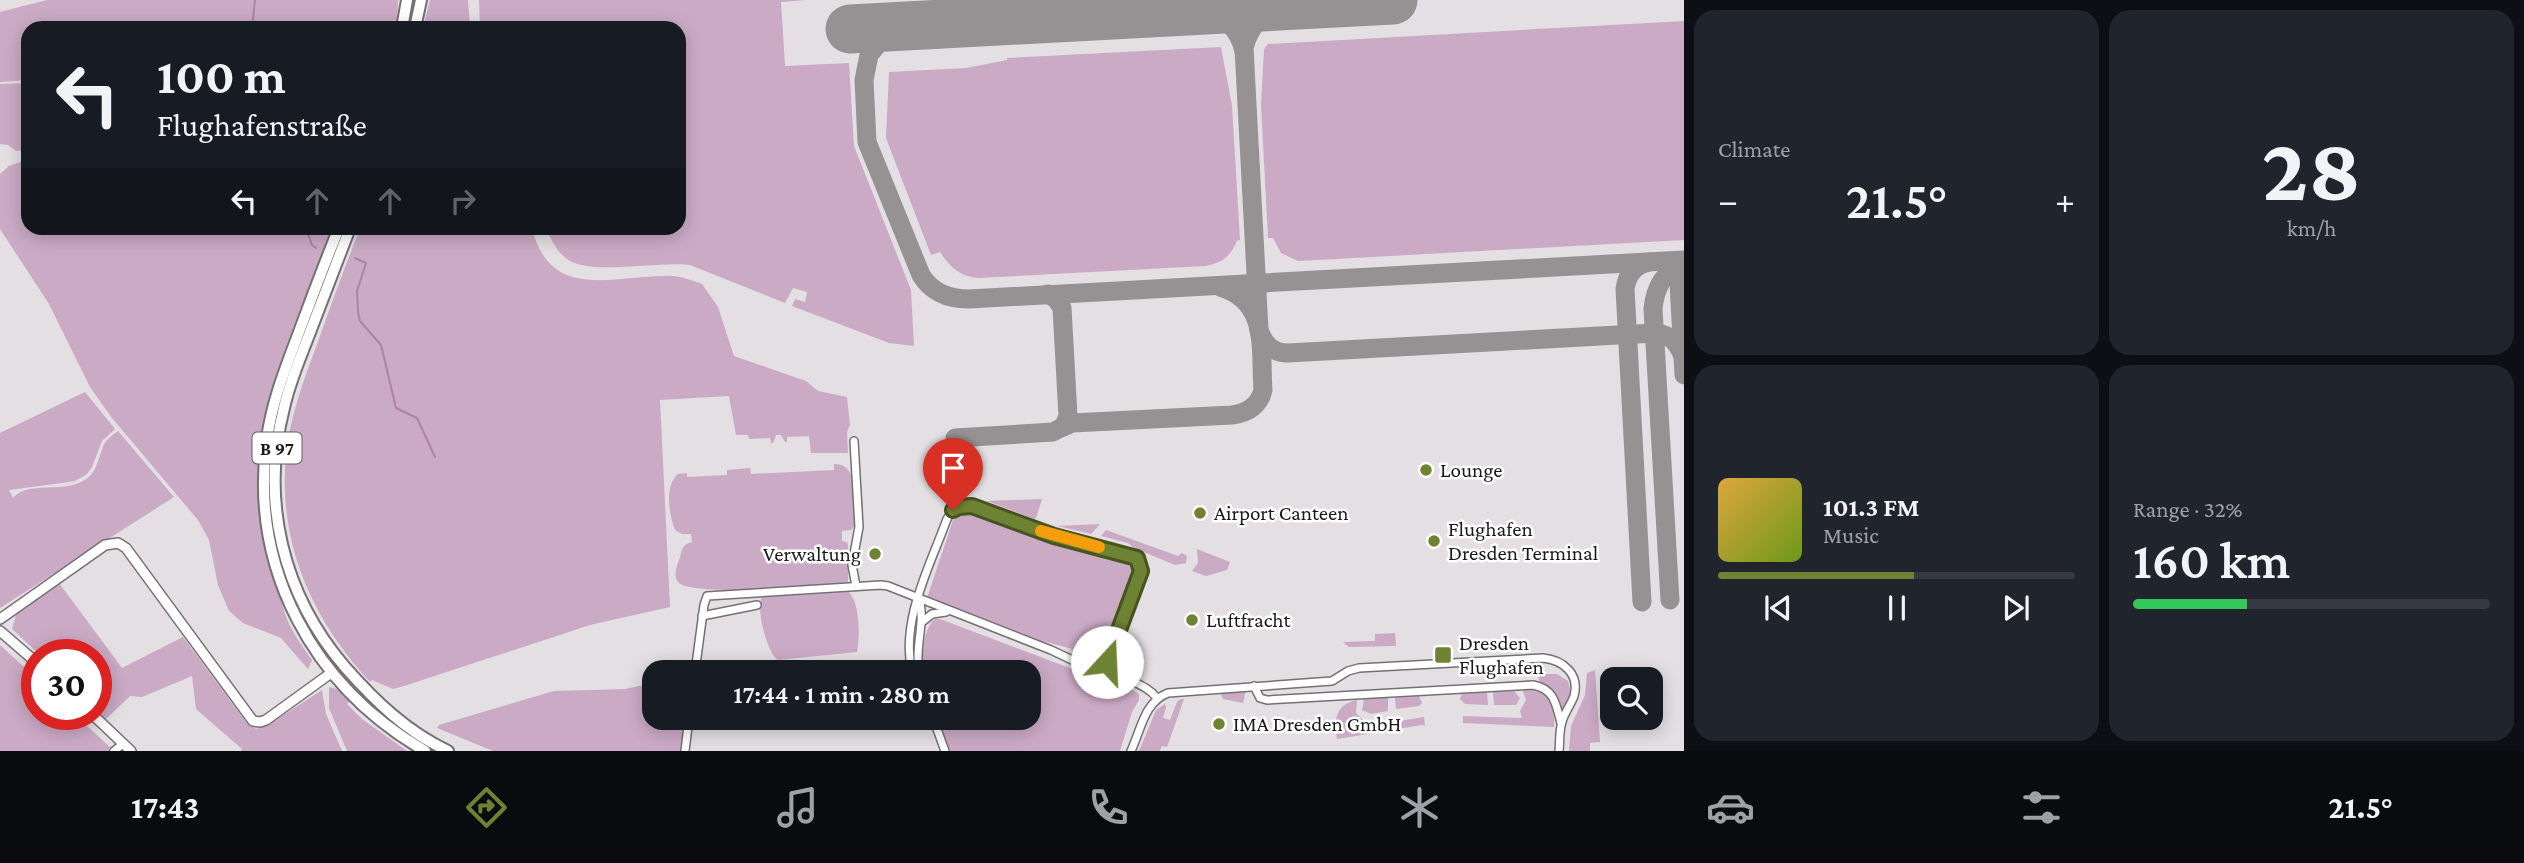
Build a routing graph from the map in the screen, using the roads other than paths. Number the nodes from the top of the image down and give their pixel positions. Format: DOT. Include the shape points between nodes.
graph roads {
  1 [pos="407,0"];
  2 [pos="421,0"];
  3 [pos="403,21"];
  4 [pos="416,21"];
  5 [pos="336,235"];
  6 [pos="347,235"];
  7 [pos="854,441"];
  8 [pos="856,586"];
  9 [pos="919,598"];
  10 [pos="757,605"];
  11 [pos="950,611"];
  12 [pos="702,616"];
  13 [pos="0,619"];
  14 [pos="922,622"];
  15 [pos="0,631"];
  16 [pos="21,649"];
  17 [pos="696,660"];
  18 [pos="911,660"];
  19 [pos="917,660"];
  20 [pos="1107,662"];
  21 [pos="343,664"];
  22 [pos="1091,668"];
  23 [pos="331,673"];
  24 [pos="1121,677"];
  25 [pos="1254,686"];
  26 [pos="1157,698"];
  27 [pos="1561,723"];
  28 [pos="109,730"];
  29 [pos="688,730"];
  30 [pos="937,730"];
  31 [pos="123,744"];
  32 [pos="114,751"];
  33 [pos="131,751"];
  34 [pos="425,751"];
  35 [pos="448,751"];
  36 [pos="685,751"];
  37 [pos="945,751"];
  38 [pos="1132,751"];
  39 [pos="1559,751"];
  1 -- 3 [label="main road"];
  2 -- 4 [label="main road"];
  5 -- 23 [label="main road, B 97" via="278,389 264,475 276,563 301,629"];
  6 -- 21 [label="main road, B 97" via="288,392 275,474 277,518 292,580 316,630"];
  7 -- 8 [label="street" via="859,527 852,565"];
  8 -- 9 [label="street" via="888,586"];
  8 -- 12 [label="street" via="707,596"];
  9 -- 11 [label="street"];
  9 -- 14 [label="street"];
  9 -- 18 [label="street" via="908,636"];
  9 -- 20 [label="street" via="947,519 959,507 972,506 1054,536 1132,555 1141,571"];
  10 -- 12 [label="street"];
  11 -- 14 [label="street" via="932,614"];
  11 -- 22 [label="street"];
  12 -- 17 [label="street"];
  13 -- 23 [label="street" via="104,545 118,542 253,721 266,720"];
  14 -- 19 [label="street"];
  15 -- 16 [label="street"];
  20 -- 22 [label="street"];
  20 -- 24 [label="street"];
  21 -- 23 [label="main road"];
  21 -- 35 [label="main road, B 97" via="396,719"];
  22 -- 24 [label="street"];
  23 -- 34 [label="main road, B 97" via="384,724"];
  24 -- 26 [label="street" via="1142,685"];
  25 -- 26 [label="street" via="1172,692"];
  25 -- 27 [label="street" via="1257,695 1267,700 1538,686 1556,701"];
  25 -- 27 [label="street" via="1332,681 1359,668 1552,659 1568,669 1575,686"];
  26 -- 38 [label="street"];
  27 -- 39 [label="street"];
  28 -- 31 [label="street"];
  29 -- 36 [label="street"];
  30 -- 37 [label="street"];
  31 -- 32 [label="street"];
  31 -- 33 [label="street"];
}
